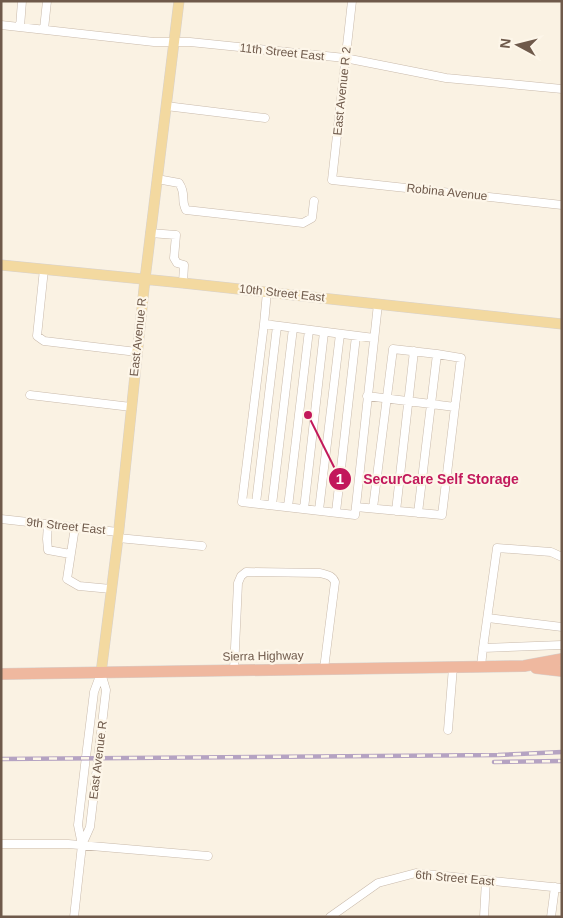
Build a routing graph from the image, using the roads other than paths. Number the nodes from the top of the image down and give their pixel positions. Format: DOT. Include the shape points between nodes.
graph roads {
  1 [pos="22,1"];
  2 [pos="47,1"];
  3 [pos="179,1"];
  4 [pos="352,1"];
  5 [pos="1,25"];
  6 [pos="20,27"];
  7 [pos="44,29"];
  8 [pos="174,42"];
  9 [pos="345,58"];
  10 [pos="562,89"];
  11 [pos="166,106"];
  12 [pos="265,118"];
  13 [pos="157,179"];
  14 [pos="332,180"];
  15 [pos="314,201"];
  16 [pos="562,205"];
  17 [pos="150,232"];
  18 [pos="1,265"];
  19 [pos="44,269"];
  20 [pos="145,279"];
  21 [pos="183,282"];
  22 [pos="267,292"];
  23 [pos="378,304"];
  24 [pos="264,324"];
  25 [pos="562,324"];
  26 [pos="277,326"];
  27 [pos="293,328"];
  28 [pos="309,330"];
  29 [pos="324,332"];
  30 [pos="340,334"];
  31 [pos="356,336"];
  32 [pos="374,338"];
  33 [pos="137,352"];
  34 [pos="414,352"];
  35 [pos="437,354"];
  36 [pos="30,394"];
  37 [pos="368,396"];
  38 [pos="386,398"];
  39 [pos="408,401"];
  40 [pos="431,404"];
  41 [pos="131,407"];
  42 [pos="455,407"];
  43 [pos="256,503"];
  44 [pos="272,505"];
  45 [pos="288,507"];
  46 [pos="356,507"];
  47 [pos="373,508"];
  48 [pos="304,509"];
  49 [pos="319,510"];
  50 [pos="396,511"];
  51 [pos="336,512"];
  52 [pos="418,513"];
  53 [pos="1,519"];
  54 [pos="48,524"];
  55 [pos="75,527"];
  56 [pos="118,535"];
  57 [pos="202,546"];
  58 [pos="70,554"];
  59 [pos="562,557"];
  60 [pos="112,589"];
  61 [pos="488,618"];
  62 [pos="562,627"];
  63 [pos="562,643"];
  64 [pos="483,648"];
  65 [pos="562,660"];
  66 [pos="481,666"];
  67 [pos="524,666"];
  68 [pos="453,667"];
  69 [pos="324,669"];
  70 [pos="234,670"];
  71 [pos="562,671"];
  72 [pos="101,673"];
  73 [pos="1,674"];
  74 [pos="448,730"];
  75 [pos="1,844"];
  76 [pos="82,845"];
  77 [pos="208,856"];
  78 [pos="486,880"];
  79 [pos="558,888"];
  80 [pos="74,917"];
  81 [pos="330,917"];
  82 [pos="484,917"];
  83 [pos="551,917"];
  1 -- 6 [label="street"];
  2 -- 7 [label="street"];
  3 -- 8 [label="main road, East Avenue R"];
  4 -- 9 [label="street, East Avenue R 2"];
  5 -- 6 [label="street, 11th Street East"];
  6 -- 7 [label="street, 11th Street East"];
  7 -- 8 [label="street, 11th Street East"];
  8 -- 9 [label="street, 11th Street East"];
  8 -- 11 [label="main road, East Avenue R"];
  9 -- 10 [label="street, 11th Street East" via="446,78"];
  9 -- 14 [label="street, East Avenue R 2"];
  11 -- 12 [label="street"];
  11 -- 13 [label="main road, East Avenue R"];
  13 -- 15 [label="street" via="179,183 184,190 186,210 303,223 312,218"];
  13 -- 17 [label="main road, East Avenue R"];
  14 -- 16 [label="street, Robina Avenue"];
  17 -- 20 [label="main road, East Avenue R"];
  17 -- 21 [label="street" via="177,231 174,258 184,265"];
  18 -- 19 [label="main road, 10th Street East"];
  19 -- 20 [label="main road, 10th Street East"];
  19 -- 33 [label="street" via="38,336 44,341"];
  20 -- 21 [label="main road, 10th Street East"];
  20 -- 33 [label="main road, East Avenue R"];
  21 -- 22 [label="main road, 10th Street East"];
  22 -- 23 [label="main road, 10th Street East"];
  22 -- 24 [label="street"];
  23 -- 25 [label="main road, 10th Street East"];
  23 -- 32 [label="street"];
  24 -- 26 [label="street"];
  24 -- 43 [label="street" via="242,502"];
  26 -- 27 [label="street"];
  26 -- 43 [label="street"];
  27 -- 28 [label="street"];
  27 -- 44 [label="street"];
  28 -- 29 [label="street"];
  28 -- 45 [label="street"];
  29 -- 30 [label="street"];
  29 -- 48 [label="street"];
  30 -- 31 [label="street"];
  30 -- 49 [label="street"];
  31 -- 32 [label="street"];
  31 -- 51 [label="street"];
  32 -- 37 [label="street"];
  33 -- 41 [label="main road, East Avenue R"];
  34 -- 35 [label="street"];
  34 -- 38 [label="street" via="393,349"];
  34 -- 39 [label="street"];
  35 -- 40 [label="street"];
  35 -- 42 [label="street" via="461,358"];
  36 -- 41 [label="street"];
  37 -- 38 [label="street"];
  37 -- 46 [label="street"];
  38 -- 39 [label="street"];
  38 -- 47 [label="street"];
  39 -- 40 [label="street"];
  39 -- 50 [label="street"];
  40 -- 42 [label="street"];
  40 -- 52 [label="street"];
  41 -- 56 [label="main road, East Avenue R"];
  42 -- 52 [label="street" via="442,515"];
  43 -- 44 [label="street"];
  44 -- 45 [label="street"];
  45 -- 48 [label="street"];
  46 -- 47 [label="street"];
  46 -- 51 [label="street" via="355,514"];
  47 -- 50 [label="street"];
  48 -- 49 [label="street"];
  49 -- 51 [label="street"];
  50 -- 52 [label="street"];
  53 -- 54 [label="street, 9th Street East"];
  54 -- 55 [label="street, 9th Street East"];
  54 -- 58 [label="street" via="48,550"];
  55 -- 56 [label="street, 9th Street East"];
  55 -- 58 [label="street"];
  56 -- 57 [label="street, 9th Street East"];
  56 -- 60 [label="main road, East Avenue R"];
  58 -- 60 [label="street" via="67,579 80,586"];
  59 -- 61 [label="street" via="552,552 497,548"];
  60 -- 72 [label="main road, East Avenue R"];
  61 -- 62 [label="street"];
  61 -- 64 [label="street"];
  63 -- 64 [label="street"];
  64 -- 66 [label="street"];
  65 -- 67 [label="highway, Sierra Highway"];
  66 -- 67 [label="highway, Sierra Highway"];
  66 -- 68 [label="highway, Sierra Highway"];
  67 -- 71 [label="highway, Sierra Highway"];
  68 -- 69 [label="highway, Sierra Highway"];
  68 -- 74 [label="street"];
  69 -- 70 [label="highway, Sierra Highway"];
  69 -- 70 [label="street" via="334,579 320,573 246,572 238,583"];
  70 -- 72 [label="highway, Sierra Highway"];
  72 -- 73 [label="highway, Sierra Highway"];
  72 -- 76 [label="street, East Avenue R" via="94,692 78,825"];
  72 -- 76 [label="street, East Avenue R" via="106,690 90,827"];
  75 -- 76 [label="street"];
  76 -- 77 [label="street"];
  76 -- 80 [label="street, East Avenue R"];
  78 -- 79 [label="street, 6th Street East"];
  78 -- 81 [label="street, 6th Street East" via="416,873 378,883"];
  78 -- 82 [label="street"];
  79 -- 83 [label="street"];
}
